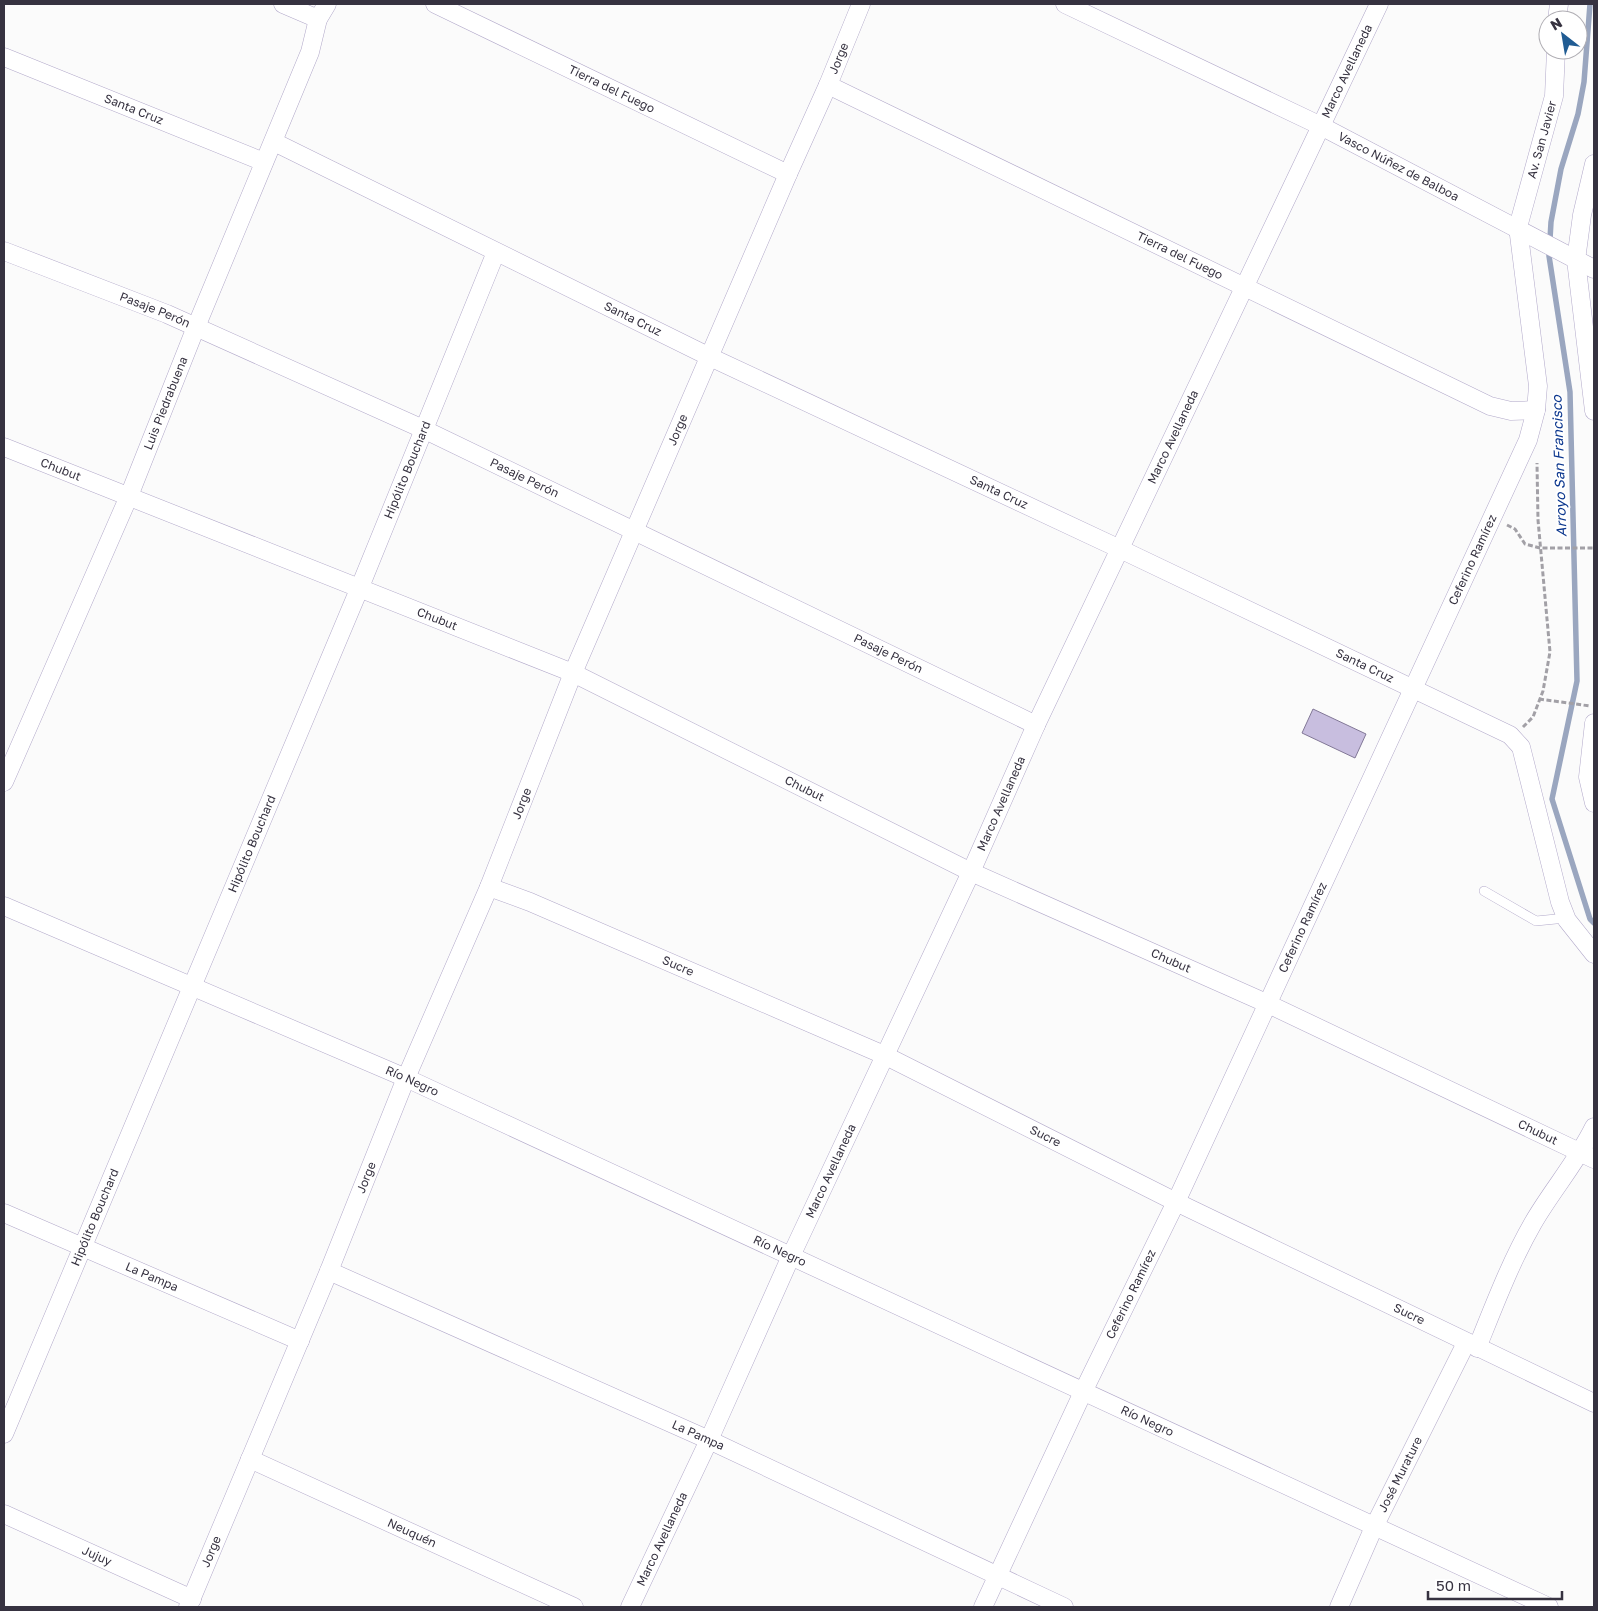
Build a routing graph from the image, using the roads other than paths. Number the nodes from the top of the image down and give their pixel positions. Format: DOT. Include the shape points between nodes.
graph roads {
  1 [pos="283,4"];
  2 [pos="327,4"];
  3 [pos="435,4"];
  4 [pos="861,4"];
  5 [pos="1065,4"];
  6 [pos="1379,4"];
  7 [pos="318,19"];
  8 [pos="4,56"];
  9 [pos="1556,60"];
  10 [pos="828,85"];
  11 [pos="1319,125"];
  12 [pos="274,142"];
  13 [pos="264,162"];
  14 [pos="1594,164"];
  15 [pos="788,174"];
  16 [pos="1524,231"];
  17 [pos="4,251"];
  18 [pos="496,252"];
  19 [pos="1570,256"];
  20 [pos="1594,269"];
  21 [pos="1244,288"];
  22 [pos="196,327"];
  23 [pos="710,357"];
  24 [pos="1536,410"];
  25 [pos="1594,411"];
  26 [pos="424,428"];
  27 [pos="4,446"];
  28 [pos="129,496"];
  29 [pos="635,530"];
  30 [pos="1120,549"];
  31 [pos="360,587"];
  32 [pos="573,673"];
  33 [pos="1414,690"];
  34 [pos="1594,723"];
  35 [pos="1036,725"];
  36 [pos="4,782"];
  37 [pos="1594,803"];
  38 [pos="971,872"];
  39 [pos="489,887"];
  40 [pos="1484,891"];
  41 [pos="4,906"];
  42 [pos="1566,918"];
  43 [pos="1594,954"];
  44 [pos="192,986"];
  45 [pos="1266,1003"];
  46 [pos="884,1055"];
  47 [pos="406,1078"];
  48 [pos="1594,1127"];
  49 [pos="1588,1156"];
  50 [pos="1176,1202"];
  51 [pos="4,1213"];
  52 [pos="84,1247"];
  53 [pos="791,1256"];
  54 [pos="329,1271"];
  55 [pos="300,1341"];
  56 [pos="1472,1346"];
  57 [pos="1082,1392"];
  58 [pos="1594,1403"];
  59 [pos="4,1434"];
  60 [pos="709,1440"];
  61 [pos="250,1459"];
  62 [pos="4,1514"];
  63 [pos="1374,1527"];
  64 [pos="998,1577"];
  65 [pos="190,1603"];
  66 [pos="574,1607"];
  67 [pos="630,1607"];
  68 [pos="983,1607"];
  69 [pos="1064,1607"];
  70 [pos="1339,1607"];
  71 [pos="1549,1607"];
  1 -- 7 [label="street"];
  2 -- 7 [label="street"];
  3 -- 15 [label="street, Tierra del Fuego"];
  4 -- 10 [label="street, Jorge"];
  5 -- 11 [label="street, Vasco Núñez de Balboa"];
  6 -- 11 [label="street, Marco Avellaneda"];
  7 -- 12 [label="street, Luis Piedrabuena" via="310,52"];
  8 -- 13 [label="street, Santa Cruz"];
  9 -- 16 [label="street, Av. San Javier" via="1554,96"];
  10 -- 15 [label="street, Jorge"];
  10 -- 21 [label="street, Tierra del Fuego"];
  11 -- 16 [label="street, Vasco Núñez de Balboa"];
  11 -- 21 [label="street, Marco Avellaneda"];
  12 -- 13 [label="street, Luis Piedrabuena"];
  12 -- 18 [label="street, Santa Cruz"];
  13 -- 22 [label="street, Luis Piedrabuena"];
  14 -- 19 [label="street"];
  15 -- 23 [label="street, Jorge"];
  16 -- 19 [label="street, Vasco Núñez de Balboa"];
  16 -- 24 [label="street, Ceferino Ramírez" via="1538,386"];
  17 -- 22 [label="street, Pasaje Perón"];
  18 -- 23 [label="street, Santa Cruz"];
  18 -- 26 [label="street, Hipólito Bouchard"];
  19 -- 20 [label="street, Vasco Núñez de Balboa"];
  19 -- 25 [label="street"];
  21 -- 24 [label="street, Tierra del Fuego" via="1490,406 1511,411"];
  21 -- 30 [label="street, Marco Avellaneda"];
  22 -- 26 [label="street, Pasaje Perón"];
  22 -- 28 [label="street, Luis Piedrabuena"];
  23 -- 29 [label="street, Jorge"];
  23 -- 30 [label="street, Santa Cruz"];
  24 -- 33 [label="street, Ceferino Ramírez" via="1528,440"];
  26 -- 29 [label="street, Pasaje Perón"];
  26 -- 31 [label="street, Hipólito Bouchard"];
  27 -- 28 [label="street, Chubut"];
  28 -- 31 [label="street, Chubut"];
  28 -- 36 [label="street, Luis Piedrabuena"];
  29 -- 32 [label="street, Jorge"];
  29 -- 35 [label="street, Pasaje Perón"];
  30 -- 33 [label="street, Santa Cruz"];
  30 -- 35 [label="street, Marco Avellaneda"];
  31 -- 32 [label="street, Chubut"];
  31 -- 44 [label="street, Hipólito Bouchard"];
  32 -- 38 [label="street, Chubut"];
  32 -- 39 [label="street, Jorge"];
  33 -- 42 [label="street, Santa Cruz" via="1510,735 1521,747 1553,880"];
  33 -- 45 [label="street, Ceferino Ramírez"];
  34 -- 37 [label="street" via="1588,777"];
  35 -- 38 [label="street, Marco Avellaneda"];
  38 -- 45 [label="street, Chubut"];
  38 -- 46 [label="street, Marco Avellaneda"];
  39 -- 46 [label="street, Sucre"];
  39 -- 47 [label="street, Jorge"];
  40 -- 42 [label="lane" via="1536,921"];
  41 -- 44 [label="street, Río Negro"];
  42 -- 43 [label="street, Santa Cruz"];
  44 -- 47 [label="street, Río Negro"];
  44 -- 52 [label="street, Hipólito Bouchard"];
  45 -- 49 [label="street, Chubut"];
  45 -- 50 [label="street, Ceferino Ramírez"];
  46 -- 50 [label="street, Sucre"];
  46 -- 53 [label="street, Marco Avellaneda"];
  47 -- 53 [label="street, Río Negro"];
  47 -- 54 [label="street, Jorge"];
  48 -- 49 [label="street, José Murature"];
  49 -- 56 [label="street, José Murature" via="1534,1221"];
  50 -- 56 [label="street, Sucre"];
  50 -- 57 [label="street, Ceferino Ramírez"];
  51 -- 52 [label="street, La Pampa"];
  52 -- 55 [label="street, La Pampa"];
  52 -- 59 [label="street, Hipólito Bouchard"];
  53 -- 57 [label="street, Río Negro"];
  53 -- 60 [label="street, Marco Avellaneda"];
  54 -- 55 [label="street, Jorge"];
  54 -- 60 [label="street, La Pampa"];
  55 -- 61 [label="street, Jorge"];
  56 -- 58 [label="street, Sucre"];
  56 -- 63 [label="street, José Murature"];
  57 -- 63 [label="street, Río Negro"];
  57 -- 64 [label="street, Ceferino Ramírez"];
  60 -- 64 [label="street, La Pampa"];
  60 -- 67 [label="street, Marco Avellaneda"];
  61 -- 65 [label="street, Jorge"];
  61 -- 66 [label="street, Neuquén"];
  62 -- 65 [label="street, Jujuy"];
  63 -- 70 [label="street, José Murature"];
  63 -- 71 [label="street, Río Negro"];
  64 -- 68 [label="street, Ceferino Ramírez"];
  64 -- 69 [label="street, La Pampa"];
}
